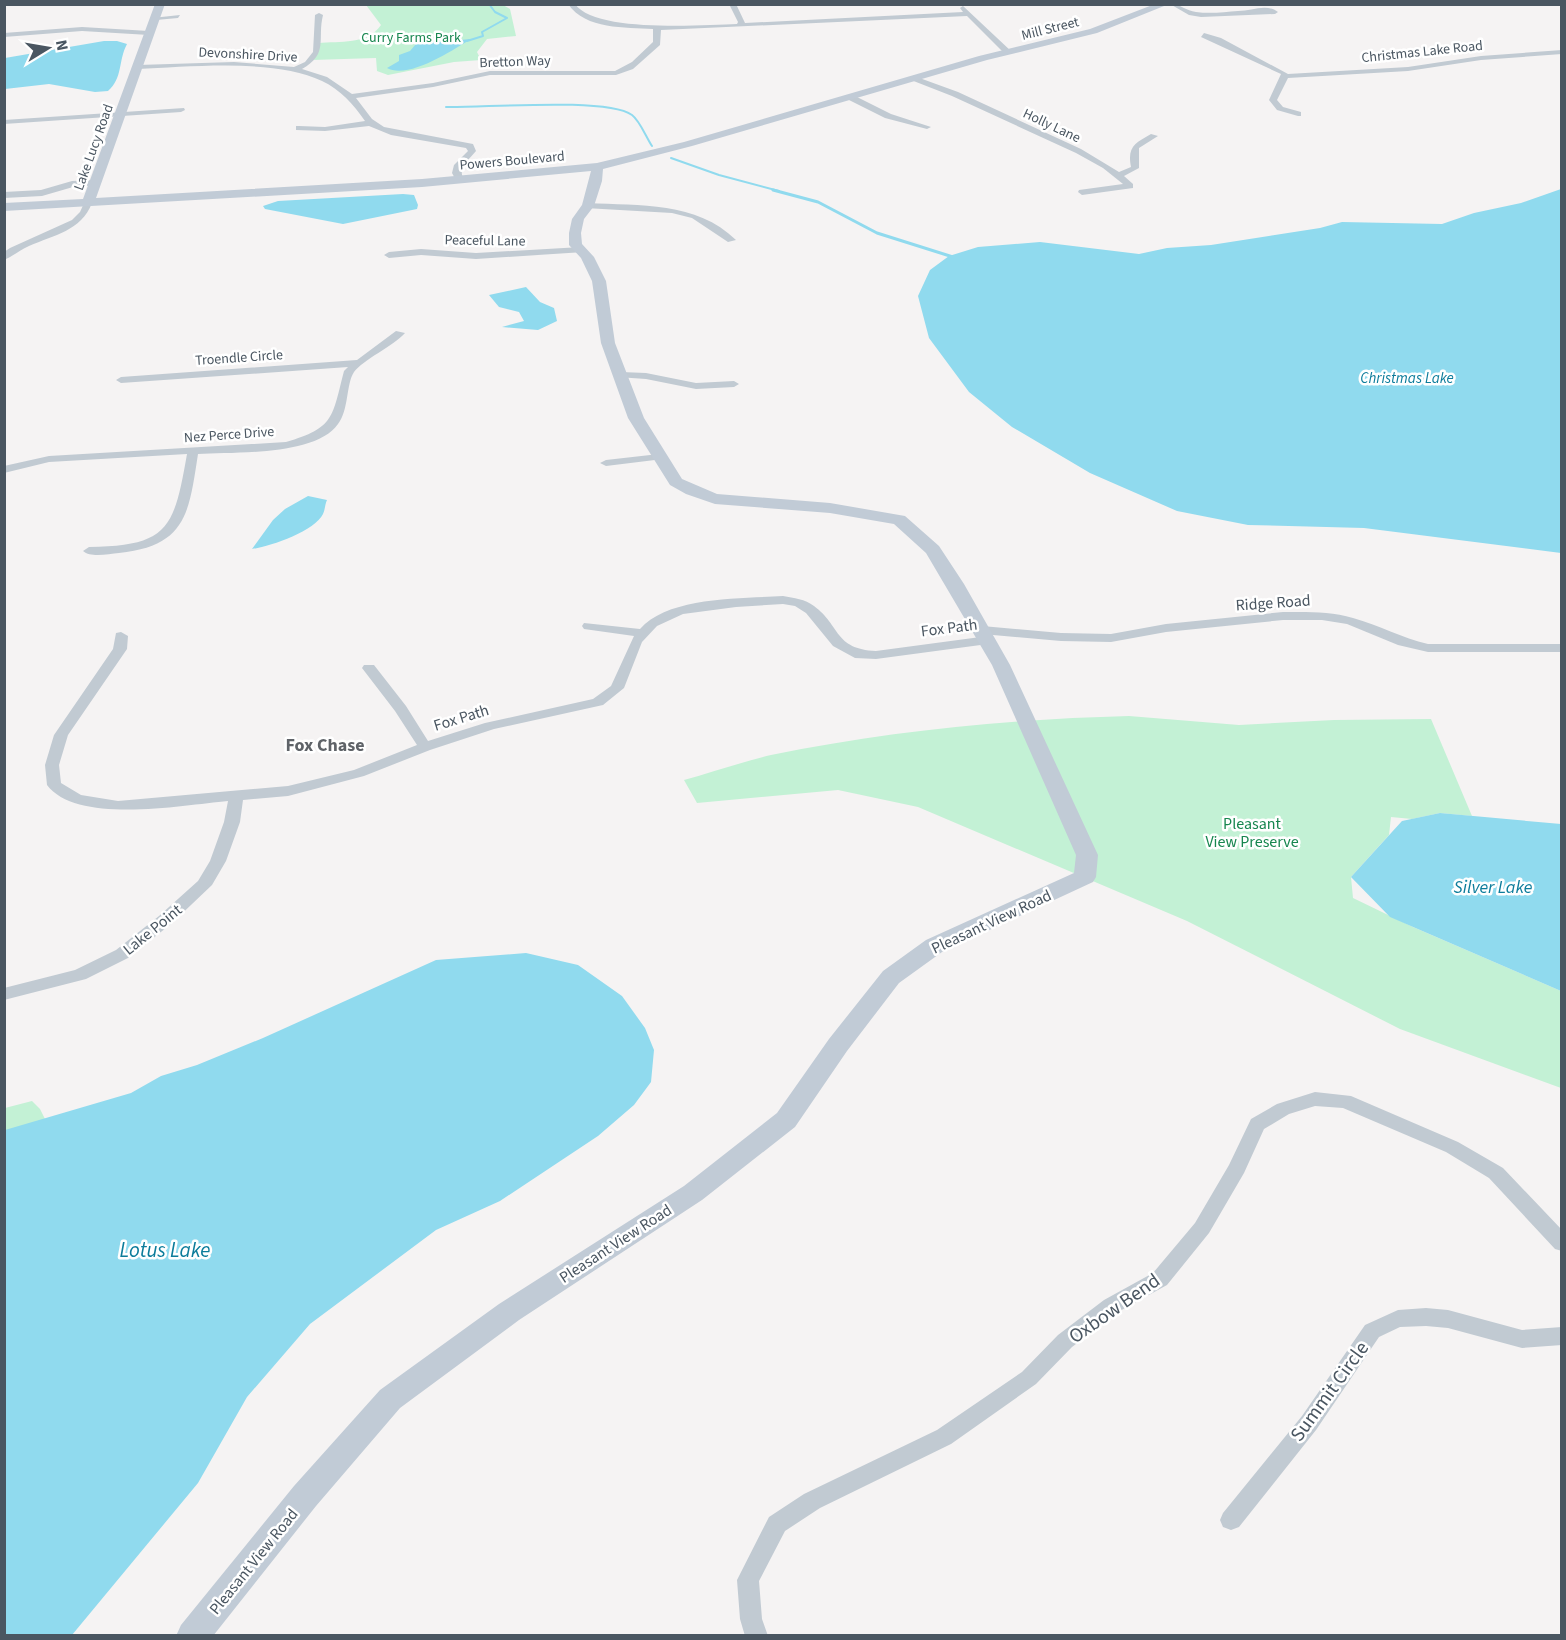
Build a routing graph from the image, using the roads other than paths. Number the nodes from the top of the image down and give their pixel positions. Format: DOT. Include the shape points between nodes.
graph roads {
  1 [pos="160,4"];
  2 [pos="571,4"];
  3 [pos="732,4"];
  4 [pos="960,4"];
  5 [pos="1165,4"];
  6 [pos="1173,4"];
  7 [pos="873,12"];
  8 [pos="1252,12"];
  9 [pos="968,14"];
  10 [pos="319,15"];
  11 [pos="178,16"];
  12 [pos="156,18"];
  13 [pos="878,19"];
  14 [pos="738,26"];
  15 [pos="657,28"];
  16 [pos="150,33"];
  17 [pos="4,35"];
  18 [pos="1204,35"];
  19 [pos="1008,52"];
  20 [pos="1562,52"];
  21 [pos="138,67"];
  22 [pos="297,69"];
  23 [pos="621,72"];
  24 [pos="633,74"];
  25 [pos="1285,76"];
  26 [pos="914,78"];
  27 [pos="349,97"];
  28 [pos="850,97"];
  29 [pos="181,110"];
  30 [pos="121,113"];
  31 [pos="1298,114"];
  32 [pos="4,122"];
  33 [pos="370,123"];
  34 [pos="1020,125"];
  35 [pos="1042,126"];
  36 [pos="927,127"];
  37 [pos="299,128"];
  38 [pos="1154,136"];
  39 [pos="597,167"];
  40 [pos="1120,175"];
  41 [pos="460,180"];
  42 [pos="95,183"];
  43 [pos="1082,192"];
  44 [pos="4,195"];
  45 [pos="88,202"];
  46 [pos="588,206"];
  47 [pos="4,207"];
  48 [pos="731,240"];
  49 [pos="581,250"];
  50 [pos="389,255"];
  51 [pos="4,257"];
  52 [pos="400,333"];
  53 [pos="359,363"];
  54 [pos="621,375"];
  55 [pos="121,380"];
  56 [pos="735,384"];
  57 [pos="193,452"];
  58 [pos="659,457"];
  59 [pos="606,463"];
  60 [pos="4,470"];
  61 [pos="89,551"];
  62 [pos="589,626"];
  63 [pos="643,633"];
  64 [pos="985,635"];
  65 [pos="121,636"];
  66 [pos="1562,648"];
  67 [pos="369,668"];
  68 [pos="425,747"];
  69 [pos="236,795"];
  70 [pos="4,994"];
  71 [pos="1562,1243"];
  72 [pos="1562,1336"];
  73 [pos="1231,1520"];
  74 [pos="192,1635"];
  75 [pos="757,1635"];
  1 -- 12 [label="street, Lake Lucy Road"];
  2 -- 15 [label="street" via="578,14 599,22"];
  3 -- 14 [label="street" via="742,23"];
  4 -- 9 [label="street"];
  5 -- 19 [label="street, Mill Street" via="1093,31"];
  6 -- 8 [label="street" via="1191,14"];
  7 -- 13 [label="street"];
  9 -- 13 [label="street"];
  9 -- 19 [label="street"];
  10 -- 22 [label="street" via="318,51 315,58"];
  11 -- 12 [label="street"];
  12 -- 16 [label="street, Lake Lucy Road"];
  13 -- 14 [label="street"];
  14 -- 15 [label="street"];
  15 -- 23 [label="street" via="657,43 630,69"];
  16 -- 17 [label="street" via="82,29"];
  16 -- 21 [label="street, Lake Lucy Road"];
  18 -- 25 [label="street" via="1272,66"];
  19 -- 26 [label="street, Powers Boulevard"];
  20 -- 25 [label="street, Christmas Lake Road" via="1408,69"];
  21 -- 22 [label="street, Devonshire Drive" via="223,65"];
  21 -- 30 [label="street, Lake Lucy Road"];
  22 -- 27 [label="street, Devonshire Drive" via="321,77"];
  23 -- 24 [label="street, Bretton Way"];
  23 -- 27 [label="street, Bretton Way" via="490,73"];
  25 -- 31 [label="street" via="1274,104"];
  26 -- 28 [label="street, Powers Boulevard"];
  26 -- 34 [label="street, Holly Lane"];
  27 -- 33 [label="street, Devonshire Drive"];
  28 -- 36 [label="street" via="888,116"];
  28 -- 39 [label="street, Powers Boulevard"];
  29 -- 30 [label="street"];
  30 -- 32 [label="street"];
  30 -- 42 [label="street, Lake Lucy Road"];
  33 -- 37 [label="street"];
  33 -- 41 [label="street" via="383,130 470,146 472,151 457,167"];
  34 -- 35 [label="street"];
  34 -- 40 [label="street, Holly Lane"];
  38 -- 40 [label="street" via="1133,147 1135,168"];
  39 -- 41 [label="street, Powers Boulevard"];
  39 -- 46 [label="street, Pleasant View Road"];
  40 -- 43 [label="street" via="1130,186"];
  41 -- 45 [label="street, Powers Boulevard"];
  42 -- 44 [label="street"];
  42 -- 45 [label="street, Lake Lucy Road"];
  45 -- 47 [label="street, Powers Boulevard"];
  45 -- 51 [label="street, Lake Lucy Road" via="82,217 73,223"];
  46 -- 48 [label="street" via="672,210 695,216"];
  46 -- 49 [label="street, Pleasant View Road" via="578,219 575,233 576,245"];
  49 -- 50 [label="street, Peaceful Lane" via="476,256 421,252"];
  49 -- 54 [label="street, Pleasant View Road" via="600,281 608,343"];
  52 -- 53 [label="street, Nez Perce Drive"];
  53 -- 55 [label="street, Troendle Circle"];
  53 -- 57 [label="street, Nez Perce Drive" via="349,371 333,424 315,437 287,445"];
  54 -- 56 [label="street" via="696,386"];
  54 -- 58 [label="street, Pleasant View Road" via="636,418"];
  57 -- 60 [label="street, Nez Perce Drive" via="49,459"];
  57 -- 61 [label="street" via="186,491 167,534 129,548"];
  58 -- 59 [label="street"];
  58 -- 64 [label="street, Pleasant View Road" via="676,482 715,499 830,507 899,520 933,550"];
  62 -- 63 [label="street"];
  63 -- 64 [label="street, Fox Path" via="652,623 680,610 783,600 811,610 838,643 855,654 876,655"];
  63 -- 68 [label="street, Fox Path" via="617,688 598,702 490,726"];
  64 -- 66 [label="street, Ridge Road" via="1111,638 1283,615 1350,621 1428,648"];
  64 -- 74 [label="street, Pleasant View Road" via="1086,855 1085,877 933,946 891,976 786,1120 693,1193 509,1312 390,1399"];
  65 -- 69 [label="street, Fox Path" via="120,649 61,735 52,765 54,785 77,799 118,806"];
  67 -- 68 [label="street"];
  68 -- 69 [label="street, Fox Path" via="359,773 288,791"];
  69 -- 70 [label="street, Lake Point" via="232,822 218,861 204,885 165,920 122,954 80,975"];
  71 -- 75 [label="street, Oxbow Bend" via="1496,1173 1452,1147 1345,1101 1315,1099 1283,1109 1257,1124 1202,1228 1160,1279 1111,1306 1065,1341 1029,1378 944,1437 812,1501 777,1524 748,1580 751,1619"];
  72 -- 73 [label="street, Summit Circle" via="1522,1339 1426,1317 1398,1319 1372,1330 1309,1423"];
}
